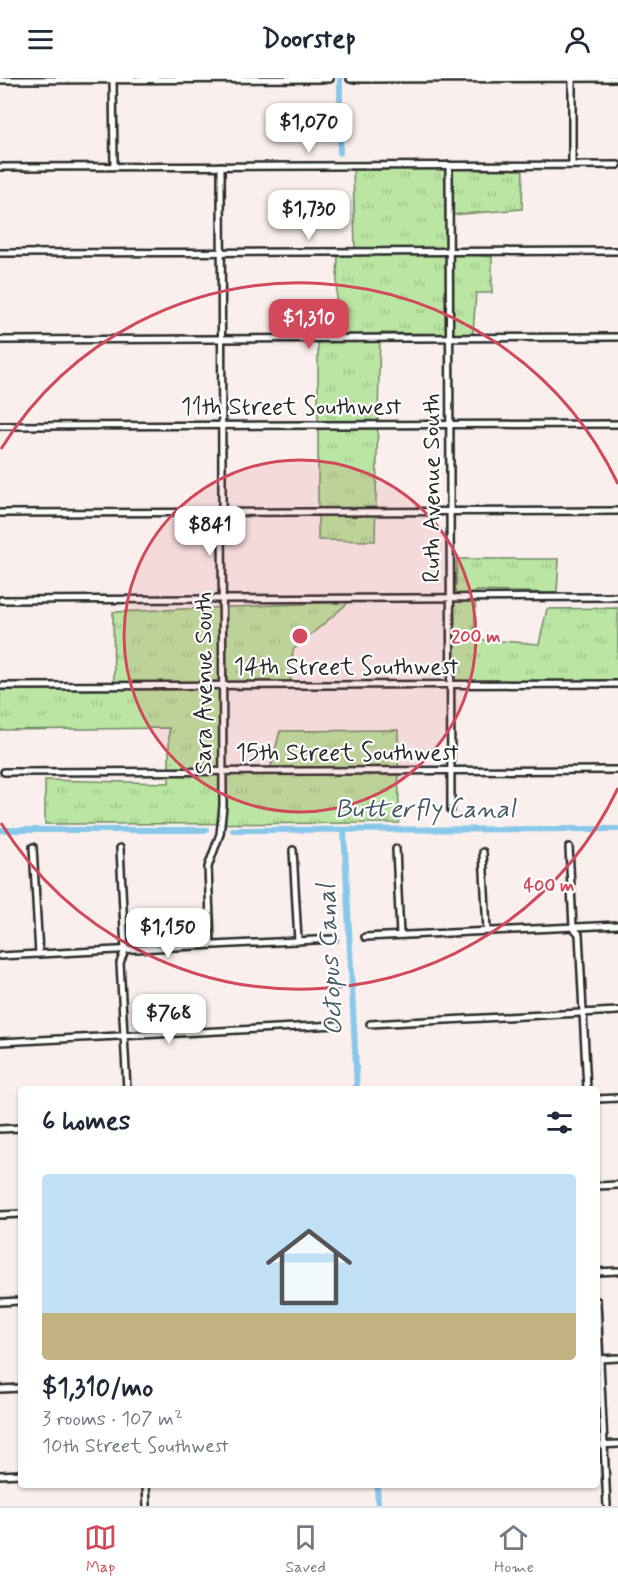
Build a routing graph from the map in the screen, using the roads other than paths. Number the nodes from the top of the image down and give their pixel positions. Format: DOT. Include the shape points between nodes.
graph roads {
  1 [pos="572,78"];
  2 [pos="618,78"];
  3 [pos="112,79"];
  4 [pos="330,79"];
  5 [pos="350,79"];
  6 [pos="0,80"];
  7 [pos="449,165"];
  8 [pos="572,165"];
  9 [pos="618,165"];
  10 [pos="114,166"];
  11 [pos="220,166"];
  12 [pos="0,167"];
  13 [pos="618,251"];
  14 [pos="449,252"];
  15 [pos="0,253"];
  16 [pos="221,253"];
  17 [pos="450,338"];
  18 [pos="618,338"];
  19 [pos="221,339"];
  20 [pos="1,340"];
  21 [pos="618,424"];
  22 [pos="221,425"];
  23 [pos="450,425"];
  24 [pos="1,426"];
  25 [pos="450,511"];
  26 [pos="618,511"];
  27 [pos="221,512"];
  28 [pos="0,513"];
  29 [pos="618,597"];
  30 [pos="450,598"];
  31 [pos="222,599"];
  32 [pos="1,600"];
  33 [pos="451,684"];
  34 [pos="618,684"];
  35 [pos="222,685"];
  36 [pos="2,686"];
  37 [pos="618,770"];
  38 [pos="222,771"];
  39 [pos="451,771"];
  40 [pos="4,772"];
  41 [pos="451,810"];
  42 [pos="33,847"];
  43 [pos="569,847"];
  44 [pos="120,848"];
  45 [pos="396,849"];
  46 [pos="293,850"];
  47 [pos="483,852"];
  48 [pos="618,925"];
  49 [pos="573,927"];
  50 [pos="487,931"];
  51 [pos="400,935"];
  52 [pos="365,937"];
  53 [pos="334,939"];
  54 [pos="298,941"];
  55 [pos="212,945"];
  56 [pos="125,950"];
  57 [pos="39,954"];
  58 [pos="0,956"];
  59 [pos="618,1011"];
  60 [pos="583,1013"];
  61 [pos="370,1024"];
  62 [pos="337,1025"];
  63 [pos="124,1036"];
  64 [pos="0,1042"];
  65 [pos="127,1086"];
  66 [pos="586,1086"];
  67 [pos="618,1098"];
  68 [pos="600,1099"];
  69 [pos="18,1128"];
  70 [pos="0,1129"];
  71 [pos="618,1185"];
  72 [pos="600,1186"];
  73 [pos="18,1214"];
  74 [pos="0,1215"];
  75 [pos="618,1271"];
  76 [pos="600,1272"];
  77 [pos="18,1301"];
  78 [pos="0,1302"];
  79 [pos="618,1358"];
  80 [pos="600,1359"];
  81 [pos="600,1376"];
  82 [pos="18,1388"];
  83 [pos="0,1389"];
  84 [pos="618,1444"];
  85 [pos="600,1445"];
  86 [pos="604,1445"];
  87 [pos="18,1474"];
  88 [pos="0,1475"];
  89 [pos="146,1488"];
  90 [pos="147,1506"];
  91 [pos="607,1506"];
  1 -- 2 [label="street"];
  1 -- 5 [label="street"];
  1 -- 8 [label="street"];
  3 -- 4 [label="street"];
  3 -- 6 [label="street"];
  3 -- 10 [label="street"];
  7 -- 8 [label="street"];
  7 -- 11 [label="street"];
  7 -- 14 [label="street, Ruth Avenue South"];
  8 -- 9 [label="street"];
  10 -- 11 [label="street"];
  10 -- 12 [label="street"];
  11 -- 16 [label="street, Sara Avenue South"];
  13 -- 14 [label="street"];
  14 -- 16 [label="street"];
  14 -- 17 [label="street, Ruth Avenue South"];
  15 -- 16 [label="street"];
  16 -- 19 [label="street, Sara Avenue South"];
  17 -- 18 [label="street"];
  17 -- 19 [label="street"];
  17 -- 23 [label="street, Ruth Avenue South"];
  19 -- 20 [label="street"];
  19 -- 22 [label="street, Sara Avenue South"];
  21 -- 23 [label="street, 11th Street Southwest"];
  22 -- 23 [label="street, 11th Street Southwest"];
  22 -- 24 [label="street, 11th Street Southwest"];
  22 -- 27 [label="street, Sara Avenue South"];
  23 -- 25 [label="street, Ruth Avenue South"];
  25 -- 26 [label="street"];
  25 -- 27 [label="street"];
  25 -- 30 [label="street, Ruth Avenue South"];
  27 -- 28 [label="street"];
  27 -- 31 [label="street, Sara Avenue South"];
  29 -- 30 [label="street"];
  30 -- 31 [label="street"];
  30 -- 33 [label="street, Ruth Avenue South"];
  31 -- 32 [label="street"];
  31 -- 35 [label="street, Sara Avenue South"];
  33 -- 34 [label="street, 14th Street Southwest"];
  33 -- 35 [label="street, 14th Street Southwest"];
  33 -- 39 [label="street, Ruth Avenue South"];
  35 -- 36 [label="street, 14th Street Southwest"];
  35 -- 38 [label="street, Sara Avenue South"];
  37 -- 39 [label="street, 15th Street Southwest"];
  38 -- 39 [label="street, 15th Street Southwest"];
  38 -- 40 [label="street, 15th Street Southwest"];
  38 -- 55 [label="street, Sara Avenue South" via="221,827 208,867"];
  39 -- 41 [label="street, Ruth Avenue South"];
  42 -- 57 [label="street"];
  43 -- 49 [label="street"];
  44 -- 56 [label="street"];
  45 -- 51 [label="street"];
  46 -- 54 [label="street"];
  47 -- 50 [label="street"];
  48 -- 49 [label="street"];
  49 -- 50 [label="street"];
  49 -- 60 [label="street" via="579,934"];
  50 -- 51 [label="street"];
  51 -- 52 [label="street"];
  53 -- 54 [label="street"];
  54 -- 55 [label="street"];
  55 -- 56 [label="street"];
  56 -- 57 [label="street"];
  56 -- 63 [label="street" via="120,963"];
  57 -- 58 [label="street"];
  59 -- 60 [label="street"];
  60 -- 61 [label="street"];
  60 -- 66 [label="street"];
  62 -- 63 [label="street"];
  63 -- 64 [label="street"];
  63 -- 65 [label="street"];
  67 -- 68 [label="street"];
  69 -- 70 [label="street"];
  71 -- 72 [label="street"];
  73 -- 74 [label="street"];
  75 -- 76 [label="street"];
  77 -- 78 [label="street"];
  79 -- 80 [label="street"];
  81 -- 86 [label="street"];
  82 -- 83 [label="street"];
  84 -- 86 [label="street"];
  85 -- 86 [label="street"];
  86 -- 91 [label="street"];
  87 -- 88 [label="street"];
  89 -- 90 [label="street"];
}
